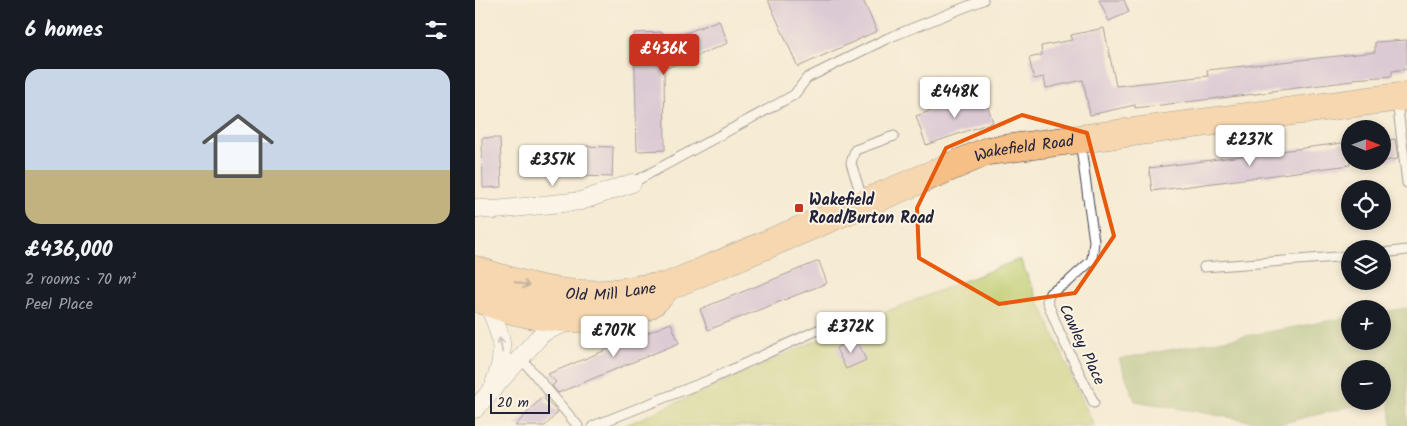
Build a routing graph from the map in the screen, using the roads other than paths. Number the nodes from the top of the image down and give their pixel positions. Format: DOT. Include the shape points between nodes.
graph roads {
  1 [pos="983,0"];
  2 [pos="1402,97"];
  3 [pos="893,136"];
  4 [pos="1080,139"];
  5 [pos="632,183"];
  6 [pos="1407,183"];
  7 [pos="863,204"];
  8 [pos="475,208"];
  9 [pos="1407,250"];
  10 [pos="1391,253"];
  11 [pos="1341,257"];
  12 [pos="1204,266"];
  13 [pos="475,270"];
  14 [pos="666,287"];
  15 [pos="481,300"];
  16 [pos="576,319"];
  17 [pos="833,324"];
  18 [pos="520,357"];
  19 [pos="492,388"];
  20 [pos="1094,403"];
  21 [pos="475,409"];
  22 [pos="578,426"];
  23 [pos="593,426"];
  1 -- 5 [label="lane" via="887,38 807,78 795,95"];
  2 -- 4 [label="main road, Wakefield Road"];
  2 -- 6 [label="lane"];
  3 -- 7 [label="lane" via="855,150 851,163"];
  4 -- 7 [label="main road, Wakefield Road" via="988,151"];
  4 -- 20 [label="lane, Cawley Place" via="1094,241 1092,260 1050,293 1047,301"];
  5 -- 8 [label="street" via="581,201 495,210"];
  7 -- 14 [label="main road, Wakefield Road"];
  9 -- 10 [label="lane"];
  11 -- 12 [label="lane"];
  13 -- 14 [label="main road, Old Mill Lane, one-way" via="558,293 605,294 652,286"];
  14 -- 16 [label="main road, Old Mill Lane" via="656,300 637,310"];
  15 -- 16 [label="main road, Old Mill Lane" via="532,314"];
  19 -- 15 [label="street, one-way" via="503,352 499,332"];
  16 -- 18 [label="street" via="544,332"];
  17 -- 23 [label="lane" via="709,380"];
  18 -- 19 [label="street"];
  18 -- 22 [label="lane"];
  19 -- 21 [label="street"];
}
